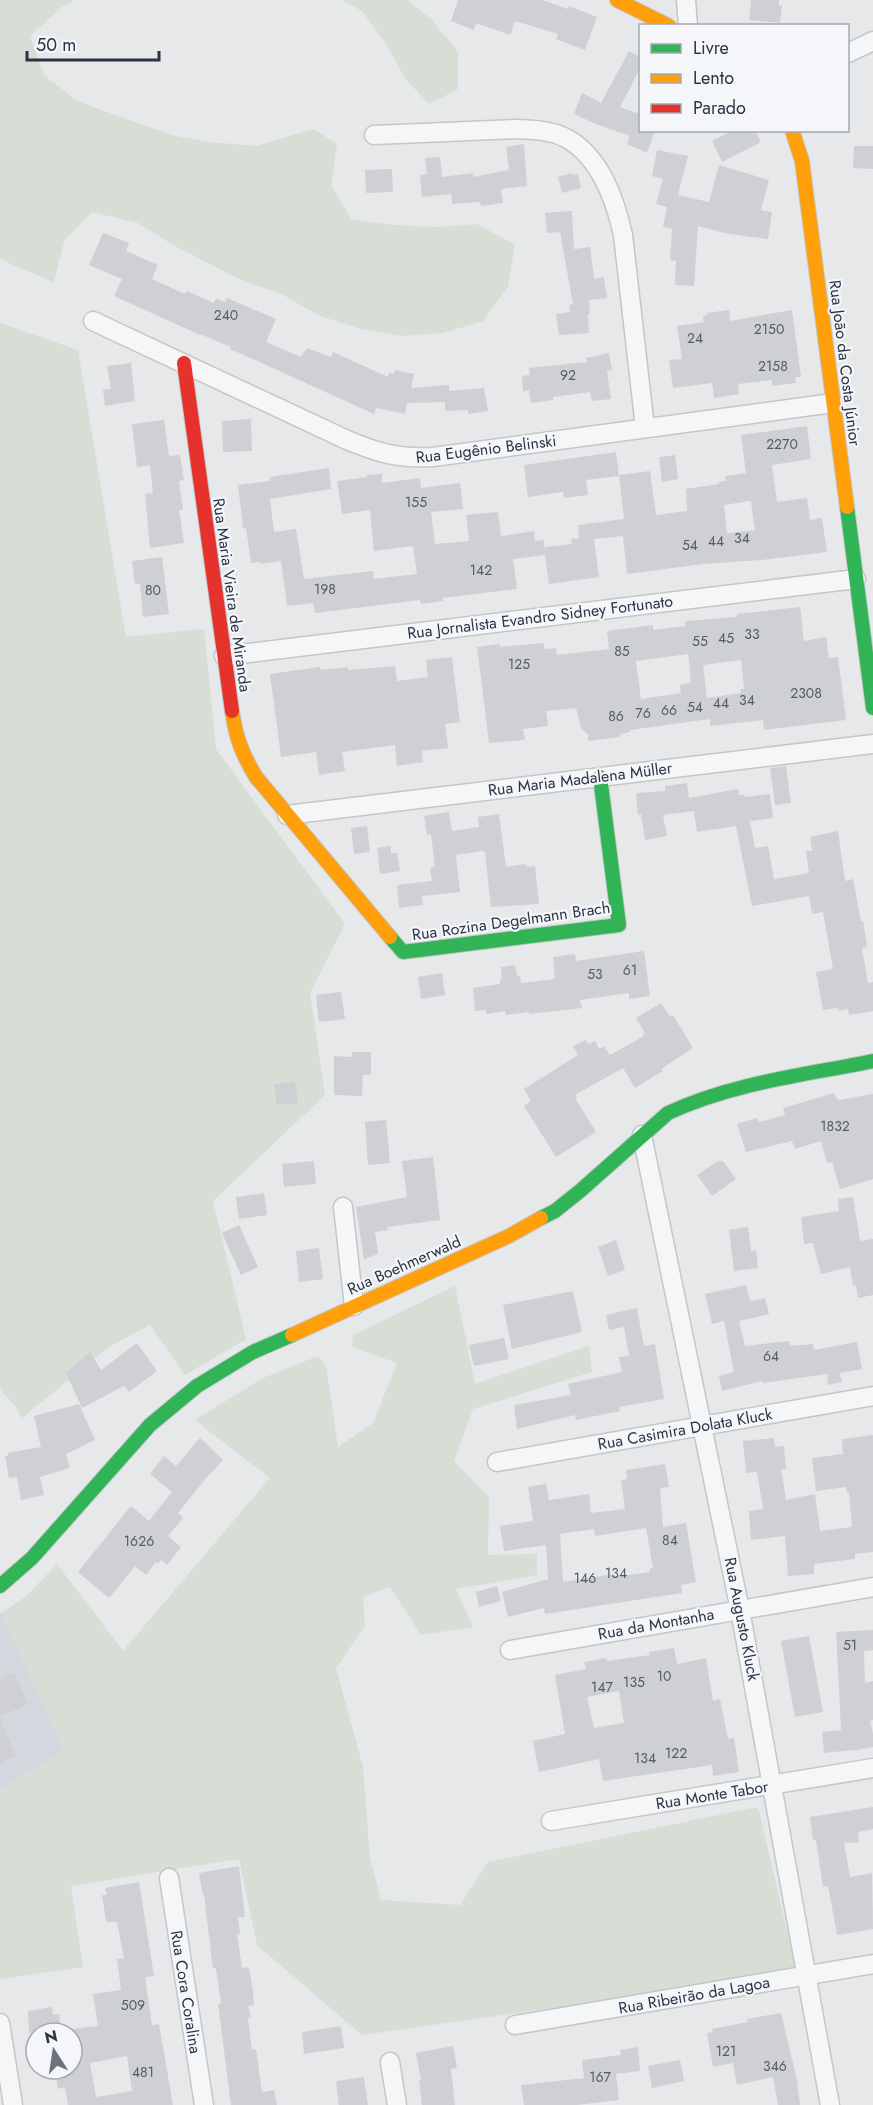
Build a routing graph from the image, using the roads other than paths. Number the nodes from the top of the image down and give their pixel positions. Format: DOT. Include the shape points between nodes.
graph roads {
  1 [pos="617,0"];
  2 [pos="686,0"];
  3 [pos="665,24"];
  4 [pos="688,24"];
  5 [pos="873,41"];
  6 [pos="849,53"];
  7 [pos="793,132"];
  8 [pos="374,135"];
  9 [pos="93,321"];
  10 [pos="184,363"];
  11 [pos="833,403"];
  12 [pos="645,428"];
  13 [pos="856,579"];
  14 [pos="224,656"];
  15 [pos="873,708"];
  16 [pos="873,744"];
  17 [pos="600,777"];
  18 [pos="288,815"];
  19 [pos="873,1061"];
  20 [pos="642,1135"];
  21 [pos="343,1207"];
  22 [pos="354,1306"];
  23 [pos="873,1396"];
  24 [pos="702,1426"];
  25 [pos="497,1462"];
  26 [pos="1,1580"];
  27 [pos="873,1587"];
  28 [pos="740,1610"];
  29 [pos="510,1650"];
  30 [pos="873,1768"];
  31 [pos="774,1785"];
  32 [pos="551,1821"];
  33 [pos="169,1878"];
  34 [pos="873,1964"];
  35 [pos="807,1976"];
  36 [pos="0,2023"];
  37 [pos="515,2025"];
  38 [pos="390,2062"];
  39 [pos="13,2105"];
  40 [pos="204,2105"];
  41 [pos="397,2105"];
  42 [pos="830,2105"];
  1 -- 3 [label="main road"];
  2 -- 4 [label="street"];
  5 -- 6 [label="street"];
  7 -- 11 [label="main road, Rua João da Costa Júnior" via="802,160"];
  8 -- 12 [label="street" via="540,130 564,137 584,153 597,168 617,208"];
  9 -- 10 [label="street, Rua Eugênio Belinski"];
  10 -- 12 [label="street, Rua Eugênio Belinski" via="347,440 403,458"];
  10 -- 14 [label="main road, Rua Maria Vieira de Miranda"];
  11 -- 12 [label="street, Rua Eugênio Belinski"];
  11 -- 13 [label="main road, Rua João da Costa Júnior"];
  13 -- 14 [label="street, Rua Jornalista Evandro Sidney Fortunato"];
  13 -- 15 [label="main road, Rua João da Costa Júnior"];
  14 -- 18 [label="main road, Rua Maria Vieira de Miranda" via="242,755"];
  16 -- 17 [label="street, Rua Maria Madalena Müller"];
  17 -- 18 [label="street, Rua Maria Madalena Müller"];
  17 -- 18 [label="main road, Rua Rozina Degelmann Brach" via="619,925 403,952"];
  19 -- 20 [label="main road, Rua Boehmerwald" via="703,1098 668,1113"];
  20 -- 22 [label="main road, Rua Boehmerwald" via="555,1211"];
  20 -- 24 [label="street, Rua Augusto Kluck"];
  21 -- 22 [label="street"];
  22 -- 26 [label="main road, Rua Boehmerwald" via="225,1367 169,1407 32,1557"];
  23 -- 24 [label="street, Rua Casimira Dolata Kluck"];
  24 -- 25 [label="street, Rua Casimira Dolata Kluck"];
  24 -- 28 [label="street, Rua Augusto Kluck"];
  27 -- 28 [label="street, Rua da Montanha"];
  28 -- 29 [label="street, Rua da Montanha"];
  28 -- 31 [label="street, Rua Augusto Kluck"];
  30 -- 31 [label="street, Rua Monte Tabor"];
  31 -- 32 [label="street, Rua Monte Tabor"];
  31 -- 35 [label="street, Rua Augusto Kluck"];
  33 -- 40 [label="street, Rua Cora Coralina"];
  34 -- 35 [label="street, Rua Ribeirão da Lagoa"];
  35 -- 37 [label="street, Rua Ribeirão da Lagoa"];
  35 -- 42 [label="street, Rua Augusto Kluck"];
  36 -- 39 [label="street"];
  38 -- 41 [label="street"];
}
